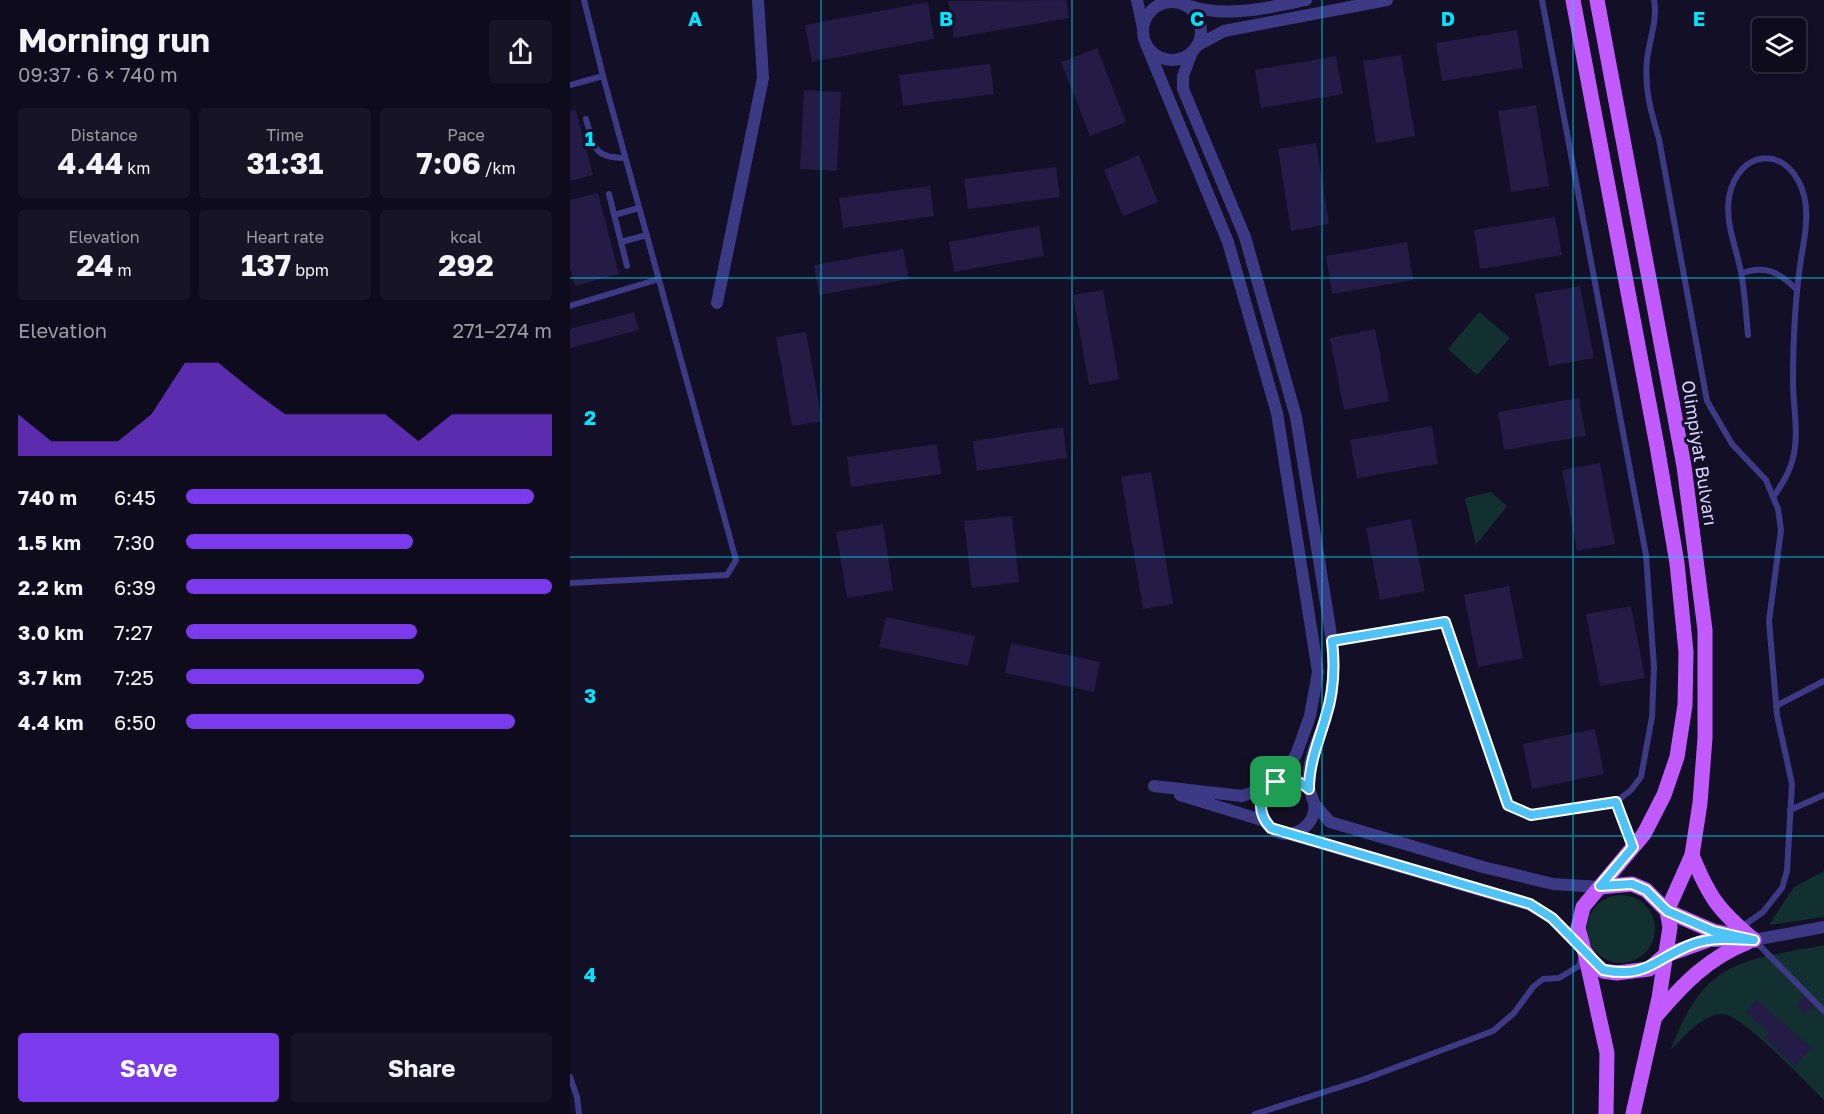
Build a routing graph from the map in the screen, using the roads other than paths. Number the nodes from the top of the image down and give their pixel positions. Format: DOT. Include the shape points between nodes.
graph roads {
  1 [pos="584,0"];
  2 [pos="758,0"];
  3 [pos="1137,0"];
  4 [pos="1306,0"];
  5 [pos="1387,0"];
  6 [pos="1542,0"];
  7 [pos="1573,0"];
  8 [pos="1597,0"];
  9 [pos="1654,0"];
  10 [pos="1182,3"];
  11 [pos="1143,30"];
  12 [pos="1146,44"];
  13 [pos="1195,49"];
  14 [pos="603,76"];
  15 [pos="570,85"];
  16 [pos="586,119"];
  17 [pos="626,158"];
  18 [pos="609,194"];
  19 [pos="639,208"];
  20 [pos="614,215"];
  21 [pos="647,235"];
  22 [pos="621,242"];
  23 [pos="627,266"];
  24 [pos="1742,273"];
  25 [pos="659,279"];
  26 [pos="1796,289"];
  27 [pos="717,303"];
  28 [pos="570,306"];
  29 [pos="1748,335"];
  30 [pos="1774,496"];
  31 [pos="570,583"];
  32 [pos="1332,641"];
  33 [pos="1824,681"];
  34 [pos="1776,706"];
  35 [pos="1273,784"];
  36 [pos="1309,789"];
  37 [pos="1824,795"];
  38 [pos="1616,802"];
  39 [pos="1315,806"];
  40 [pos="1790,810"];
  41 [pos="1265,821"];
  42 [pos="1288,834"];
  43 [pos="1633,847"];
  44 [pos="1692,855"];
  45 [pos="1600,886"];
  46 [pos="1667,911"];
  47 [pos="1824,927"];
  48 [pos="1740,928"];
  49 [pos="1754,940"];
  50 [pos="1584,950"];
  51 [pos="1664,956"];
  52 [pos="1824,1011"];
  53 [pos="1655,1017"];
  54 [pos="570,1077"];
  55 [pos="579,1114"];
  56 [pos="1255,1114"];
  57 [pos="1606,1114"];
  58 [pos="1633,1114"];
  1 -- 14 [label="lane"];
  2 -- 27 [label="street" via="763,78"];
  3 -- 11 [label="street"];
  4 -- 10 [label="street" via="1263,9 1219,12"];
  5 -- 13 [label="street" via="1224,31"];
  6 -- 38 [label="lane" via="1646,555 1654,667 1652,717 1641,777"];
  7 -- 43 [label="main road" via="1661,470 1677,563 1686,651 1685,705 1677,757 1664,795"];
  8 -- 44 [label="main road, Olimpiyat Bulvarı" via="1684,466 1705,630 1705,738"];
  9 -- 30 [label="lane" via="1647,99 1659,138 1707,401 1732,444 1766,480"];
  10 -- 11 [label="street" via="1172,1 1155,7"];
  10 -- 13 [label="street" via="1200,19 1201,37"];
  11 -- 12 [label="street"];
  12 -- 13 [label="street" via="1151,51 1176,60"];
  12 -- 35 [label="street" via="1228,242 1277,413 1318,672 1310,716 1296,755"];
  13 -- 32 [label="street" via="1183,76 1184,89 1245,237 1296,417"];
  14 -- 15 [label="lane"];
  14 -- 17 [label="lane"];
  16 -- 17 [label="lane" via="595,148 602,155"];
  17 -- 19 [label="lane"];
  18 -- 20 [label="lane"];
  19 -- 20 [label="lane"];
  19 -- 21 [label="lane"];
  20 -- 22 [label="lane"];
  21 -- 22 [label="lane"];
  21 -- 25 [label="lane"];
  22 -- 23 [label="lane"];
  24 -- 26 [label="lane" via="1756,268 1773,270"];
  24 -- 26 [label="lane" via="1728,225 1730,196 1745,166 1763,157 1774,158 1794,173 1803,192 1807,225"];
  24 -- 29 [label="lane"];
  25 -- 28 [label="lane"];
  25 -- 31 [label="lane" via="736,560 727,575"];
  26 -- 30 [label="lane" via="1796,445 1786,478"];
  30 -- 34 [label="lane" via="1781,530 1769,621"];
  32 -- 36 [label="street" via="1335,672 1327,714 1309,767"];
  32 -- 38 [label="lane" via="1445,622 1508,805 1531,815"];
  33 -- 34 [label="lane"];
  34 -- 40 [label="lane" via="1792,784"];
  35 -- 36 [label="street" via="1294,780"];
  35 -- 41 [label="street" via="1261,803"];
  35 -- 41 [label="street" via="1242,796 1154,786"];
  36 -- 39 [label="street"];
  37 -- 40 [label="lane"];
  38 -- 43 [label="lane"];
  39 -- 42 [label="street" via="1304,828"];
  39 -- 45 [label="street" via="1330,822 1482,867 1553,884"];
  40 -- 48 [label="lane" via="1787,871 1782,888 1763,912"];
  41 -- 42 [label="street" via="1280,833"];
  42 -- 50 [label="street" via="1530,904 1552,918"];
  43 -- 45 [label="main road"];
  44 -- 46 [label="main road, Olimpiyat Bulvarı"];
  44 -- 48 [label="main road" via="1706,890 1723,914"];
  45 -- 46 [label="main road" via="1632,884 1646,890"];
  45 -- 50 [label="main road" via="1579,917"];
  46 -- 49 [label="main road" via="1713,931"];
  46 -- 51 [label="main road" via="1670,927"];
  47 -- 49 [label="street"];
  48 -- 49 [label="main road"];
  49 -- 51 [label="main road" via="1711,939"];
  49 -- 52 [label="lane"];
  49 -- 53 [label="main road" via="1711,960"];
  50 -- 51 [label="main road" via="1603,970 1617,973 1649,969"];
  50 -- 56 [label="lane" via="1579,966 1533,987 1493,1031 1362,1080"];
  50 -- 57 [label="main road" via="1607,1053"];
  51 -- 53 [label="main road"];
  53 -- 58 [label="main road"];
  54 -- 55 [label="lane" via="578,1097"];
}
